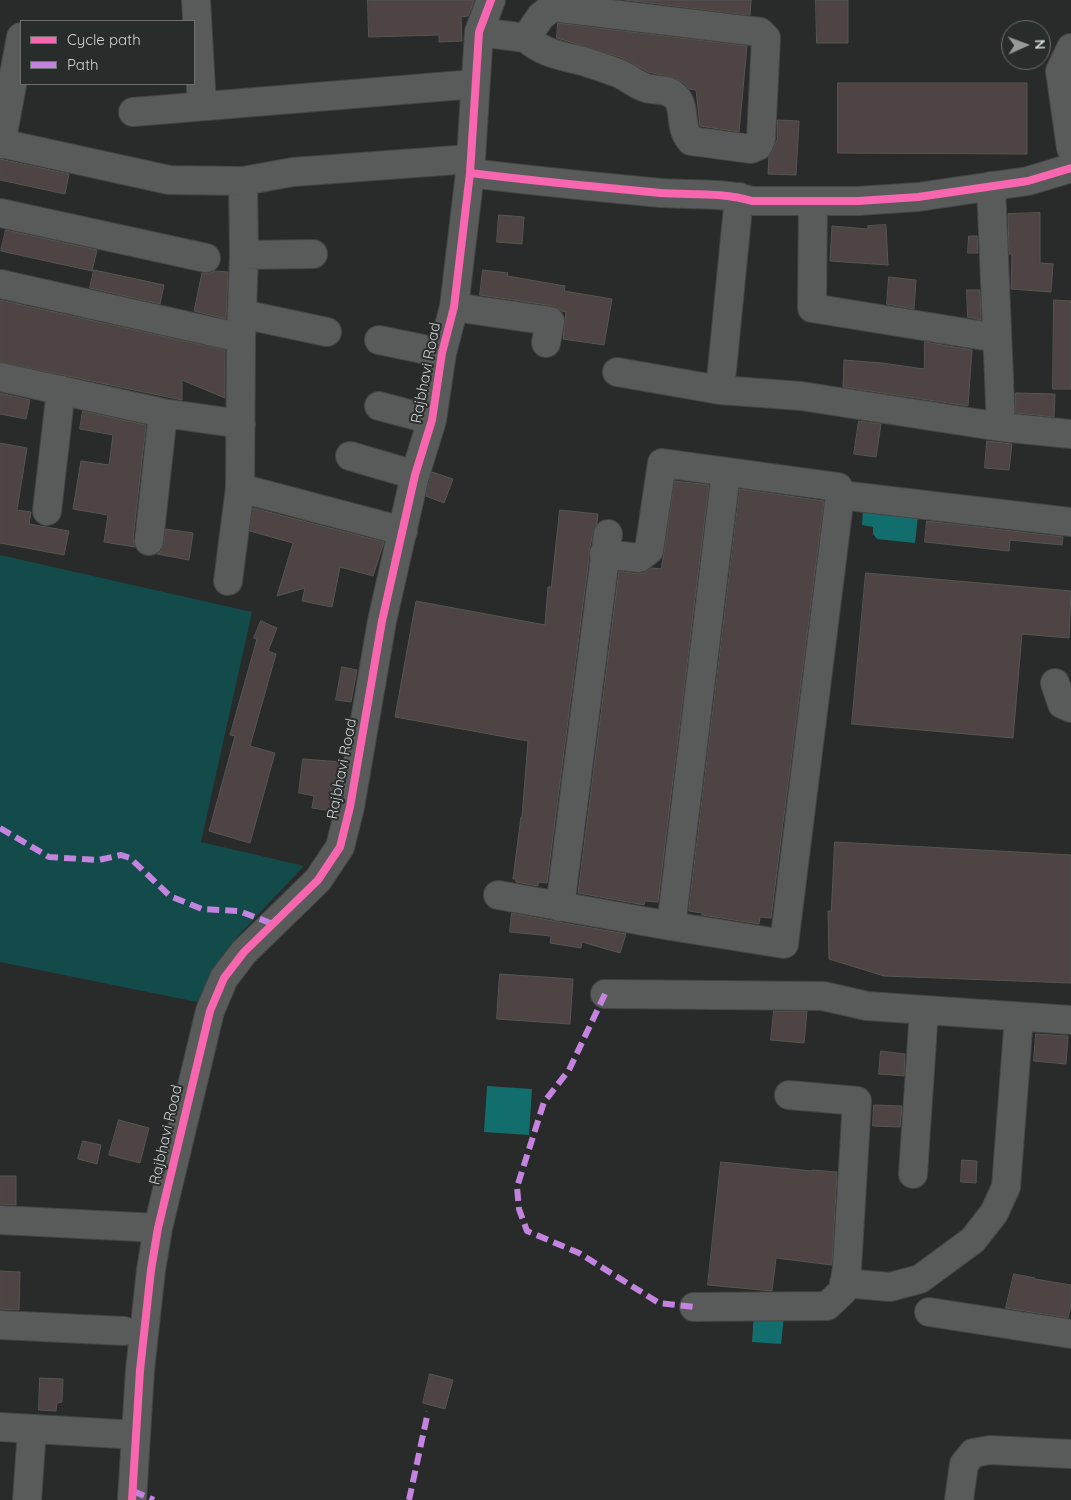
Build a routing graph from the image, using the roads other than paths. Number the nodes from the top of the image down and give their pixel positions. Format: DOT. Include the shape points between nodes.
graph roads {
  1 [pos="196,0"];
  2 [pos="491,0"];
  3 [pos="196,29"];
  4 [pos="479,32"];
  5 [pos="526,38"];
  6 [pos="20,41"];
  7 [pos="1071,48"];
  8 [pos="475,84"];
  9 [pos="202,106"];
  10 [pos="133,112"];
  11 [pos="1,143"];
  12 [pos="1071,148"];
  13 [pos="470,166"];
  14 [pos="1071,168"];
  15 [pos="244,181"];
  16 [pos="991,186"];
  17 [pos="739,197"];
  18 [pos="813,201"];
  19 [pos="0,213"];
  20 [pos="313,254"];
  21 [pos="244,255"];
  22 [pos="206,258"];
  23 [pos="0,284"];
  24 [pos="454,307"];
  25 [pos="242,326"];
  26 [pos="327,332"];
  27 [pos="997,338"];
  28 [pos="379,340"];
  29 [pos="546,343"];
  30 [pos="442,352"];
  31 [pos="617,372"];
  32 [pos="0,377"];
  33 [pos="61,390"];
  34 [pos="720,390"];
  35 [pos="379,406"];
  36 [pos="163,413"];
  37 [pos="432,420"];
  38 [pos="241,424"];
  39 [pos="1001,427"];
  40 [pos="1071,434"];
  41 [pos="350,456"];
  42 [pos="726,472"];
  43 [pos="415,475"];
  44 [pos="240,488"];
  45 [pos="840,495"];
  46 [pos="47,511"];
  47 [pos="1071,522"];
  48 [pos="403,532"];
  49 [pos="149,541"];
  50 [pos="228,581"];
  51 [pos="1055,683"];
  52 [pos="1071,708"];
  53 [pos="498,895"];
  54 [pos="560,907"];
  55 [pos="671,926"];
  56 [pos="605,994"];
  57 [pos="924,1010"];
  58 [pos="1019,1017"];
  59 [pos="1071,1020"];
  60 [pos="789,1094"];
  61 [pos="913,1174"];
  62 [pos="0,1220"];
  63 [pos="158,1228"];
  64 [pos="844,1282"];
  65 [pos="694,1307"];
  66 [pos="929,1312"];
  67 [pos="0,1325"];
  68 [pos="124,1331"];
  69 [pos="1071,1334"];
  70 [pos="0,1427"];
  71 [pos="32,1429"];
  72 [pos="136,1436"];
  73 [pos="1071,1454"];
  74 [pos="27,1500"];
  75 [pos="132,1500"];
  76 [pos="959,1500"];
  1 -- 3 [label="street"];
  2 -- 4 [label="street, Rajbhavi Road"];
  3 -- 9 [label="street"];
  4 -- 5 [label="street"];
  4 -- 8 [label="street, Rajbhavi Road"];
  5 -- 5 [label="street" via="541,16 553,7 760,32 766,38 758,146 751,149 691,141 685,135 680,103 667,90 643,87 621,74 556,56"];
  6 -- 11 [label="street"];
  7 -- 12 [label="street" via="1060,71"];
  8 -- 9 [label="street"];
  8 -- 13 [label="street, Rajbhavi Road"];
  9 -- 10 [label="street"];
  11 -- 15 [label="street" via="169,180"];
  13 -- 15 [label="street" via="293,172"];
  13 -- 17 [label="street" via="569,185"];
  13 -- 24 [label="street, Rajbhavi Road"];
  14 -- 16 [label="street" via="1028,181"];
  15 -- 21 [label="street"];
  16 -- 18 [label="street" via="918,197"];
  16 -- 27 [label="street"];
  17 -- 18 [label="street" via="752,201"];
  17 -- 34 [label="street"];
  18 -- 27 [label="street" via="812,308"];
  19 -- 22 [label="street"];
  20 -- 21 [label="street"];
  21 -- 25 [label="street"];
  23 -- 25 [label="street"];
  24 -- 29 [label="street" via="550,320"];
  24 -- 30 [label="street, Rajbhavi Road"];
  25 -- 26 [label="street"];
  25 -- 38 [label="street"];
  27 -- 39 [label="street"];
  28 -- 30 [label="street"];
  30 -- 37 [label="street, Rajbhavi Road"];
  31 -- 34 [label="street"];
  32 -- 33 [label="street"];
  33 -- 36 [label="street"];
  33 -- 46 [label="street"];
  34 -- 39 [label="street" via="801,396"];
  35 -- 37 [label="street"];
  36 -- 38 [label="street"];
  36 -- 49 [label="street"];
  37 -- 43 [label="street, Rajbhavi Road"];
  38 -- 44 [label="street"];
  39 -- 40 [label="street"];
  41 -- 43 [label="street"];
  42 -- 45 [label="street" via="838,487"];
  42 -- 54 [label="street" via="662,463 649,550 639,558 606,544"];
  42 -- 55 [label="street"];
  43 -- 48 [label="street, Rajbhavi Road"];
  44 -- 48 [label="street"];
  44 -- 50 [label="street"];
  45 -- 47 [label="street"];
  45 -- 55 [label="street" via="784,944"];
  48 -- 63 [label="street, Rajbhavi Road" via="382,621 350,807 340,847 318,880 244,952 224,978 210,1011"];
  51 -- 52 [label="street" via="1062,704"];
  53 -- 54 [label="street"];
  54 -- 55 [label="street"];
  56 -- 57 [label="street" via="823,996 867,1006"];
  57 -- 58 [label="street"];
  57 -- 61 [label="street"];
  58 -- 59 [label="street"];
  58 -- 64 [label="street" via="1006,1187 994,1213 973,1240 920,1279 890,1286"];
  60 -- 64 [label="street" via="858,1102 848,1268"];
  62 -- 63 [label="street"];
  63 -- 72 [label="street, Rajbhavi Road" via="140,1370"];
  64 -- 65 [label="street" via="843,1291 827,1306"];
  66 -- 69 [label="street"];
  67 -- 68 [label="street"];
  70 -- 71 [label="street"];
  71 -- 72 [label="street"];
  71 -- 74 [label="street"];
  72 -- 75 [label="street, Rajbhavi Road"];
  73 -- 76 [label="street" via="990,1450 973,1453 964,1464"];
}
